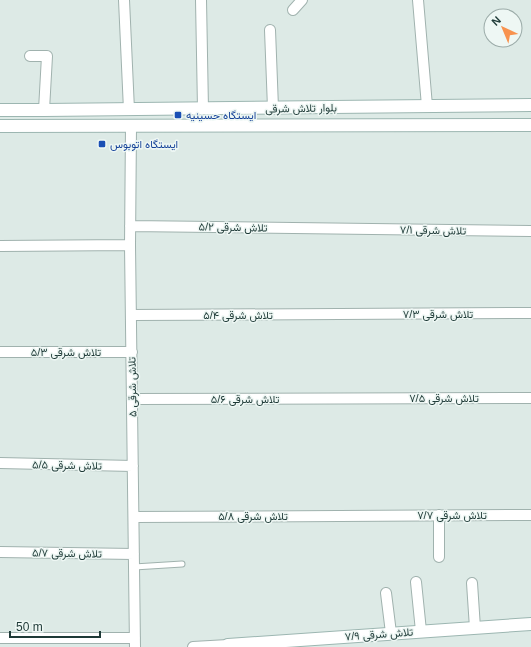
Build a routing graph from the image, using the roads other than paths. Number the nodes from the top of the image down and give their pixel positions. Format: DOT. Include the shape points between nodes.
graph roads {
  1 [pos="124,0"];
  2 [pos="201,0"];
  3 [pos="302,0"];
  4 [pos="418,0"];
  5 [pos="292,10"];
  6 [pos="270,30"];
  7 [pos="30,56"];
  8 [pos="531,105"];
  9 [pos="427,106"];
  10 [pos="273,108"];
  11 [pos="203,109"];
  12 [pos="0,110"];
  13 [pos="44,110"];
  14 [pos="129,110"];
  15 [pos="531,125"];
  16 [pos="0,126"];
  17 [pos="44,126"];
  18 [pos="131,126"];
  19 [pos="130,226"];
  20 [pos="335,228"];
  21 [pos="531,231"];
  22 [pos="130,245"];
  23 [pos="0,246"];
  24 [pos="531,313"];
  25 [pos="346,314"];
  26 [pos="131,316"];
  27 [pos="0,352"];
  28 [pos="132,352"];
  29 [pos="358,398"];
  30 [pos="531,398"];
  31 [pos="132,399"];
  32 [pos="0,464"];
  33 [pos="133,466"];
  34 [pos="439,515"];
  35 [pos="531,515"];
  36 [pos="372,516"];
  37 [pos="134,517"];
  38 [pos="0,552"];
  39 [pos="134,554"];
  40 [pos="438,556"];
  41 [pos="182,564"];
  42 [pos="134,567"];
  43 [pos="416,582"];
  44 [pos="472,583"];
  45 [pos="386,593"];
  46 [pos="531,624"];
  47 [pos="475,628"];
  48 [pos="421,631"];
  49 [pos="391,634"];
  50 [pos="0,638"];
  51 [pos="135,642"];
  52 [pos="228,646"];
  53 [pos="192,647"];
  1 -- 14 [label="street"];
  2 -- 11 [label="street"];
  3 -- 5 [label="street"];
  4 -- 9 [label="street"];
  6 -- 10 [label="street"];
  7 -- 13 [label="street" via="47,56"];
  8 -- 9 [label="main road, بلوار تلاش شرقی"];
  9 -- 10 [label="main road, بلوار تلاش شرقی"];
  10 -- 11 [label="main road, بلوار تلاش شرقی"];
  11 -- 14 [label="main road, بلوار تلاش شرقی"];
  12 -- 13 [label="main road, بلوار تلاش شرقی"];
  13 -- 14 [label="main road, بلوار تلاش شرقی"];
  13 -- 17 [label="main road"];
  15 -- 18 [label="main road, بلوار تلاش شرقی"];
  16 -- 17 [label="main road, بلوار تلاش شرقی"];
  17 -- 18 [label="main road, بلوار تلاش شرقی"];
  18 -- 19 [label="street, ۵ تلاش شرقی"];
  19 -- 20 [label="street, ۵/۲ تلاش شرقی"];
  19 -- 22 [label="street, ۵ تلاش شرقی"];
  20 -- 21 [label="street, ۷/۱ تلاش شرقی"];
  22 -- 23 [label="street"];
  22 -- 26 [label="street, ۵ تلاش شرقی"];
  24 -- 25 [label="street, ۷/۳ تلاش شرقی"];
  25 -- 26 [label="street, ۵/۴ تلاش شرقی"];
  26 -- 28 [label="street, ۵ تلاش شرقی"];
  27 -- 28 [label="street, ۵/۳ تلاش شرقی"];
  28 -- 31 [label="street, ۵ تلاش شرقی"];
  29 -- 30 [label="street, ۷/۵ تلاش شرقی"];
  29 -- 31 [label="street, ۵/۶ تلاش شرقی"];
  31 -- 33 [label="street, ۵ تلاش شرقی"];
  32 -- 33 [label="street, ۵/۵ تلاش شرقی"];
  33 -- 37 [label="street, ۵ تلاش شرقی"];
  34 -- 35 [label="street, ۷/۷ تلاش شرقی"];
  34 -- 36 [label="street, ۷/۷ تلاش شرقی"];
  34 -- 40 [label="street"];
  36 -- 37 [label="street, ۵/۸ تلاش شرقی"];
  37 -- 39 [label="street, ۵ تلاش شرقی"];
  38 -- 39 [label="street, ۵/۷ تلاش شرقی"];
  39 -- 42 [label="street, ۵ تلاش شرقی"];
  41 -- 42 [label="lane"];
  42 -- 51 [label="street, ۵ تلاش شرقی"];
  43 -- 48 [label="street"];
  44 -- 47 [label="street"];
  45 -- 49 [label="street"];
  46 -- 47 [label="main road, ۷/۹ تلاش شرقی"];
  47 -- 48 [label="main road, ۷/۹ تلاش شرقی"];
  48 -- 49 [label="main road, ۷/۹ تلاش شرقی"];
  49 -- 52 [label="main road, ۷/۹ تلاش شرقی"];
  50 -- 51 [label="street"];
  52 -- 53 [label="street"];
}
